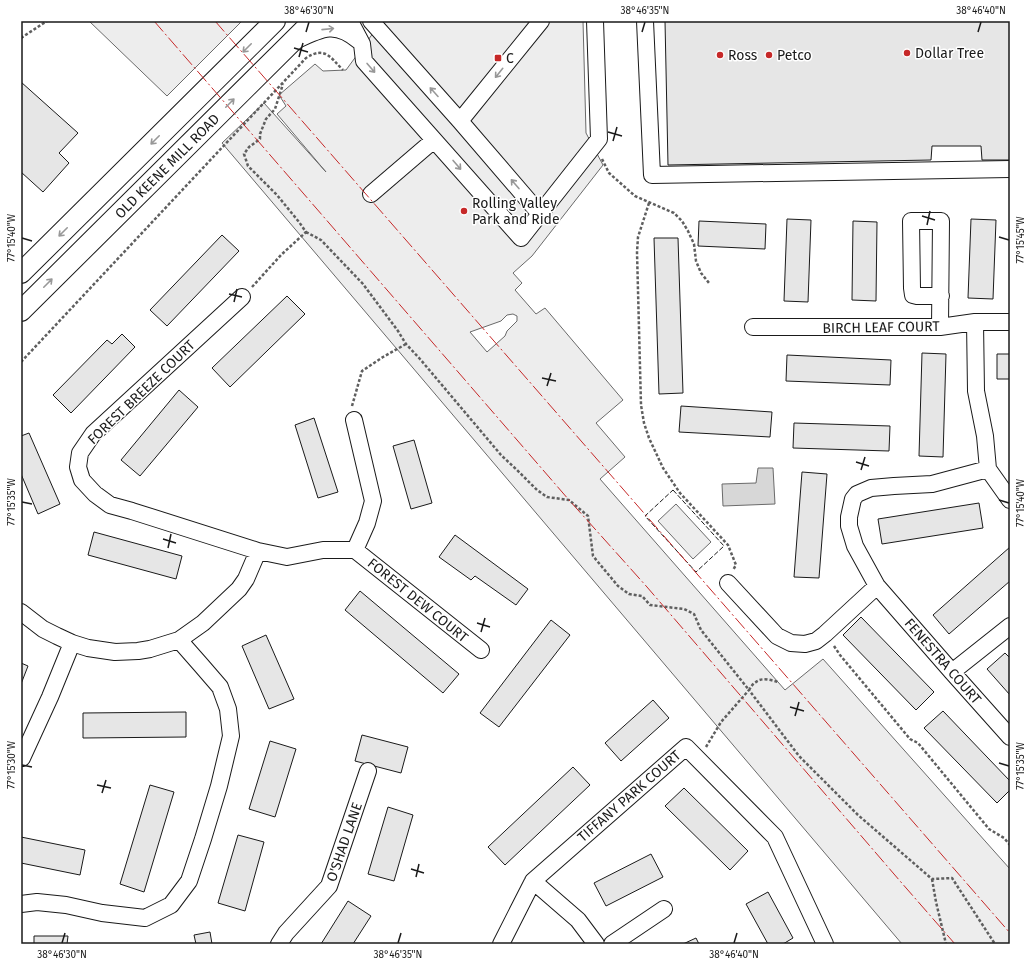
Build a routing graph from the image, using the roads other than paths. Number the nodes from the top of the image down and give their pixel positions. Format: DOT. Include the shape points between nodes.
graph roads {
  1 [pos="275,21"];
  2 [pos="313,21"];
  3 [pos="349,21"];
  4 [pos="371,21"];
  5 [pos="541,21"];
  6 [pos="595,21"];
  7 [pos="645,21"];
  8 [pos="292,42"];
  9 [pos="362,44"];
  10 [pos="460,121"];
  11 [pos="434,140"];
  12 [pos="1010,169"];
  13 [pos="371,194"];
  14 [pos="540,214"];
  15 [pos="21,273"];
  16 [pos="940,296"];
  17 [pos="242,297"];
  18 [pos="21,311"];
  19 [pos="975,322"];
  20 [pos="1010,322"];
  21 [pos="753,327"];
  22 [pos="940,327"];
  23 [pos="354,420"];
  24 [pos="988,469"];
  25 [pos="1010,500"];
  26 [pos="355,550"];
  27 [pos="258,551"];
  28 [pos="728,583"];
  29 [pos="877,586"];
  30 [pos="21,612"];
  31 [pos="1010,626"];
  32 [pos="179,640"];
  33 [pos="72,643"];
  34 [pos="481,650"];
  35 [pos="952,672"];
  36 [pos="1010,737"];
  37 [pos="22,758"];
  38 [pos="368,771"];
  39 [pos="533,881"];
  40 [pos="21,904"];
  41 [pos="664,909"];
  42 [pos="279,944"];
  43 [pos="501,944"];
  44 [pos="596,944"];
  45 [pos="612,944"];
  46 [pos="825,944"];
  1 -- 15 [label="main road, OLD KEENE MILL ROAD, one-way"];
  2 -- 8 [label="main road, OLD KEENE MILL ROAD"];
  3 -- 9 [label="street"];
  10 -- 4 [label="street, one-way"];
  5 -- 10 [label="street, one-way"];
  6 -- 14 [label="street" via="599,139"];
  7 -- 12 [label="street" via="652,175"];
  8 -- 9 [label="street, one-way" via="322,29 332,28 351,34"];
  18 -- 8 [label="main road, OLD KEENE MILL ROAD, one-way"];
  9 -- 11 [label="street, one-way" via="364,61"];
  14 -- 10 [label="street, one-way"];
  11 -- 13 [label="street"];
  11 -- 14 [label="street, one-way" via="521,238"];
  16 -- 16 [label="street" via="941,221 911,221 913,295"];
  16 -- 22 [label="street"];
  17 -- 27 [label="street, FOREST BREEZE COURT" via="93,434 80,453 78,467 82,480 110,505"];
  19 -- 20 [label="street, BIRCH LEAF COURT"];
  19 -- 22 [label="street, BIRCH LEAF COURT"];
  19 -- 24 [label="street" via="976,391 985,436"];
  21 -- 22 [label="street, BIRCH LEAF COURT"];
  23 -- 26 [label="street" via="373,501"];
  24 -- 25 [label="street"];
  24 -- 29 [label="street, FENESTRA COURT" via="932,484 871,488 853,498 849,526 854,546"];
  26 -- 27 [label="street, FOREST BREEZE COURT" via="322,550 287,557"];
  26 -- 34 [label="street, FOREST DEW COURT"];
  27 -- 32 [label="street" via="239,589 203,623"];
  28 -- 29 [label="street" via="777,636 791,643 806,644 816,641 825,634"];
  29 -- 35 [label="street, FENESTRA COURT"];
  30 -- 33 [label="street" via="43,629"];
  31 -- 35 [label="street"];
  32 -- 33 [label="street" via="150,649 115,652"];
  32 -- 40 [label="street" via="220,687 228,709 231,736 219,786 189,880 171,905 145,918 102,913 66,905 37,902"];
  33 -- 37 [label="street"];
  35 -- 36 [label="street, FENESTRA COURT"];
  38 -- 42 [label="street, O'SHAD LANE" via="329,886"];
  39 -- 43 [label="street, TIFFANY PARK COURT"];
  39 -- 44 [label="street" via="578,920"];
  39 -- 46 [label="street, TIFFANY PARK COURT" via="686,747 775,836"];
  41 -- 45 [label="street"];
}
